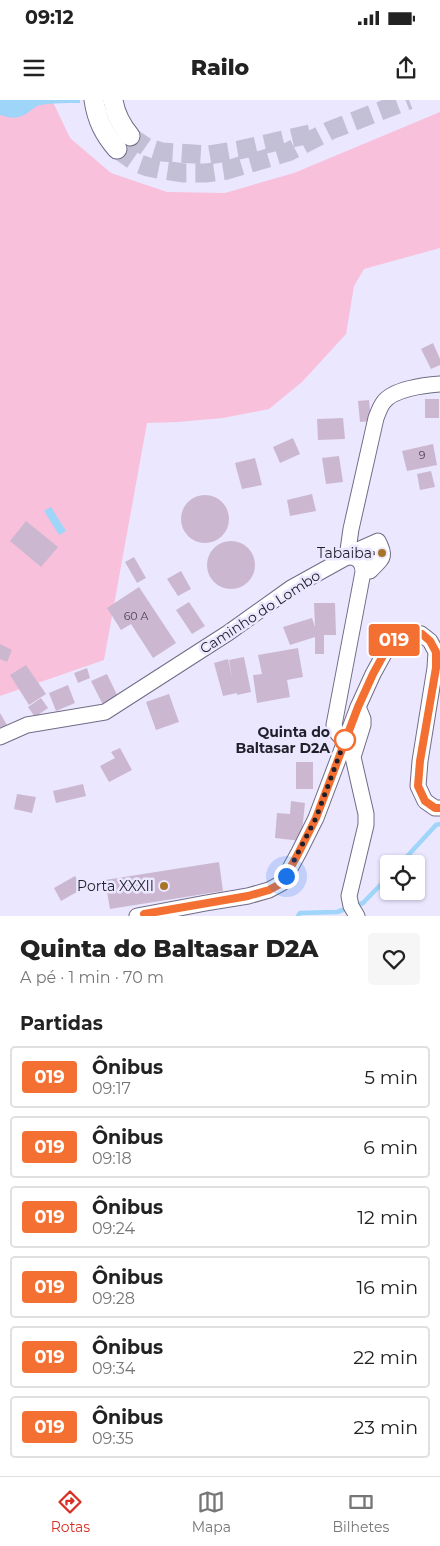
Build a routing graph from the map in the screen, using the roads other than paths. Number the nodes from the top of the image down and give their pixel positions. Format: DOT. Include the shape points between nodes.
graph roads {
  1 [pos="94,100"];
  2 [pos="113,100"];
  3 [pos="440,384"];
  4 [pos="347,557"];
  5 [pos="358,707"];
  6 [pos="0,737"];
  7 [pos="345,740"];
  8 [pos="440,808"];
  9 [pos="142,915"];
  10 [pos="357,916"];
  1 -- 2 [label="main road" via="110,141 124,143 123,127"];
  3 -- 4 [label="street" via="410,388 384,402 376,418"];
  4 -- 6 [label="street, Caminho do Lombo" via="291,588 105,712 27,725"];
  4 -- 7 [label="street" via="359,561 363,572 334,725"];
  5 -- 7 [label="street"];
  5 -- 8 [label="street" via="390,643 401,633 409,632 422,634 430,641 436,652 436,668 418,786 425,801"];
  5 -- 10 [label="street" via="363,725 353,758 366,825 349,899"];
  7 -- 9 [label="street" via="316,818 282,883 248,896"];
}
